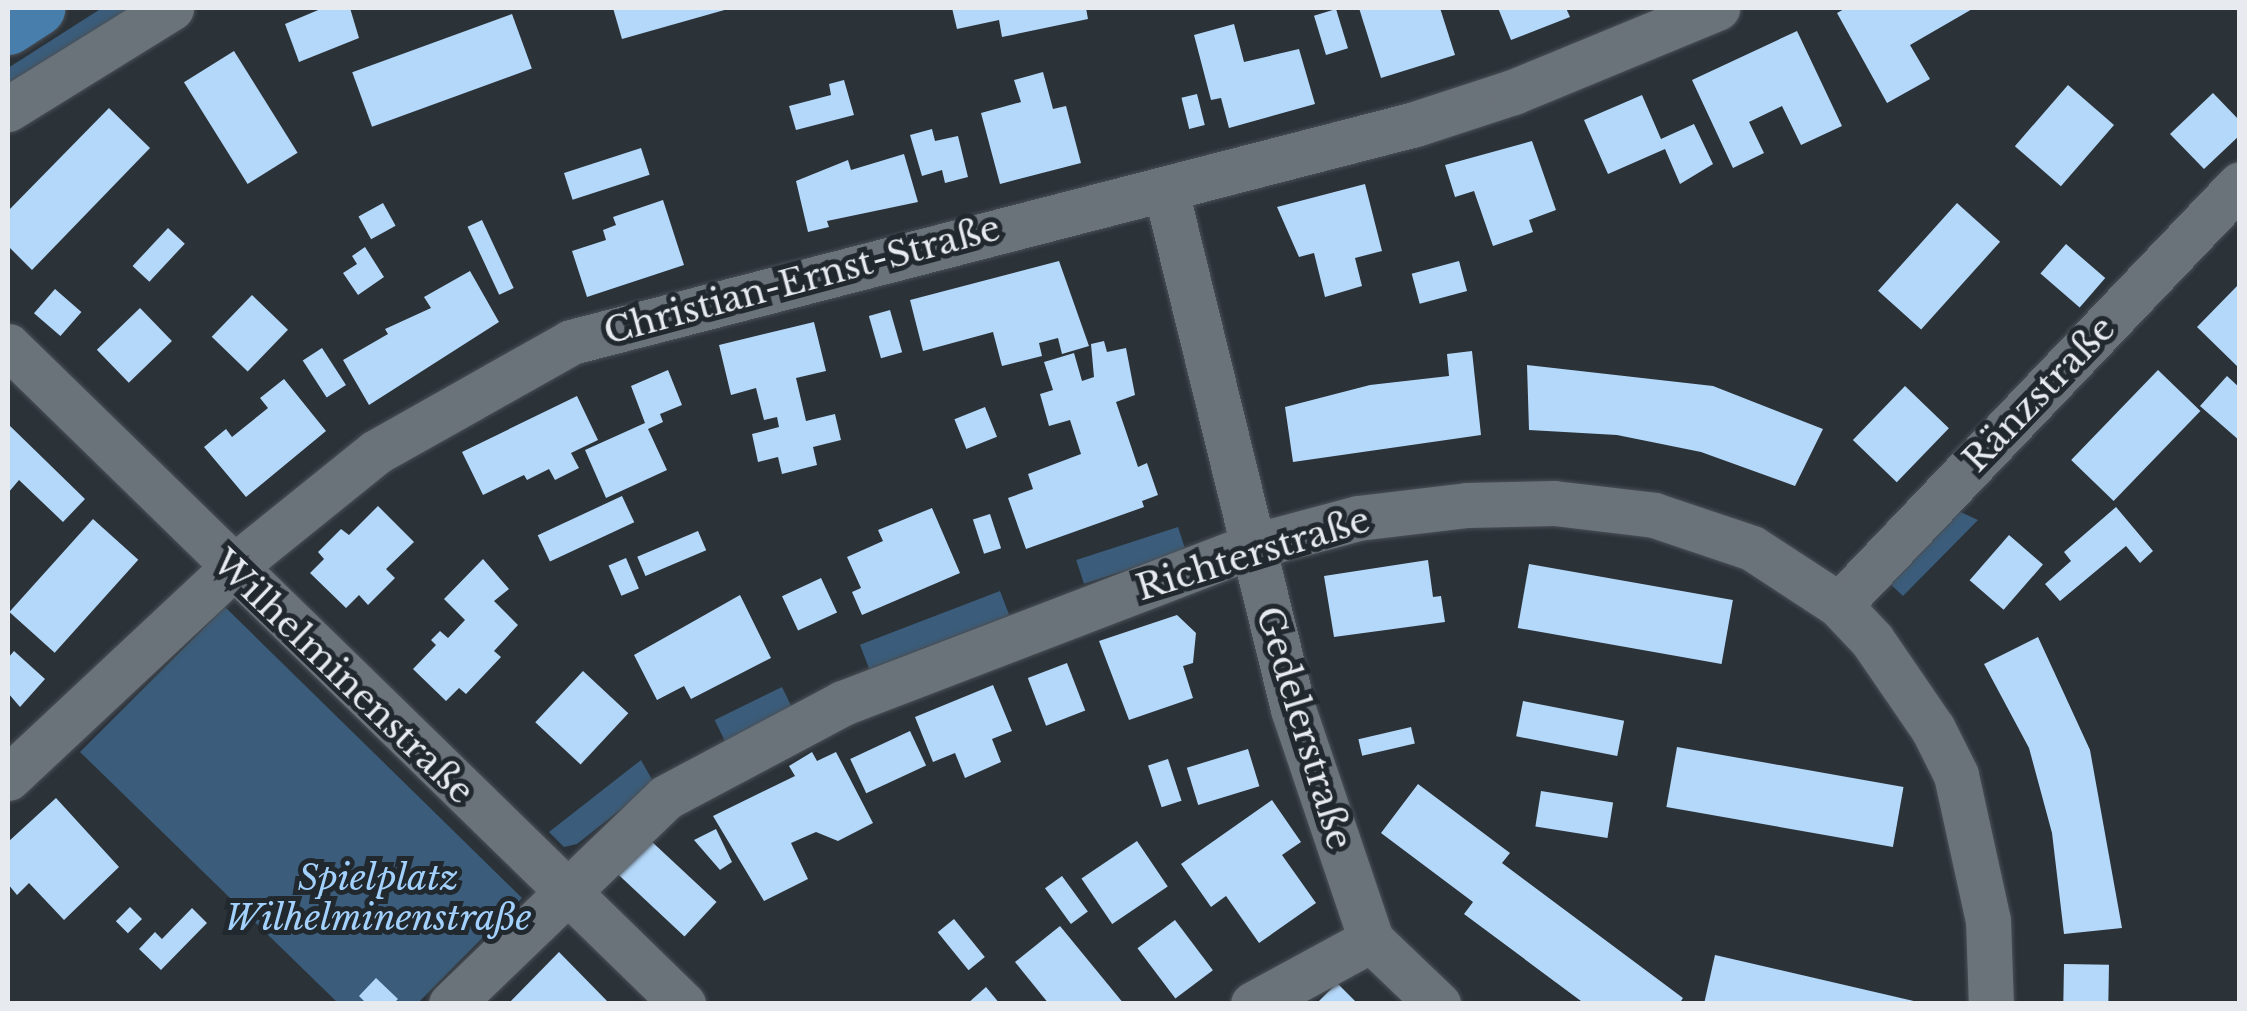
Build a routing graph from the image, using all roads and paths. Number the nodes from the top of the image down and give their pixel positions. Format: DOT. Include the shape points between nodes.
graph roads {
  1 [pos="37,8"];
  2 [pos="170,8"];
  3 [pos="1717,8"];
  4 [pos="8,27"];
  5 [pos="8,109"];
  6 [pos="2240,184"];
  7 [pos="1166,190"];
  8 [pos="8,346"];
  9 [pos="1250,547"];
  10 [pos="231,569"];
  11 [pos="1839,605"];
  12 [pos="8,778"];
  13 [pos="562,890"];
  14 [pos="1371,940"];
  15 [pos="450,1004"];
  16 [pos="682,1004"];
  17 [pos="1254,1004"];
  18 [pos="1438,1004"];
  19 [pos="1991,1004"];
  1 -- 4 [label="main road"];
  2 -- 5 [label="street"];
  3 -- 7 [label="street, Christian-Ernst-Straße" via="1483,103"];
  6 -- 11 [label="street, Ränzstraße"];
  7 -- 9 [label="street, Gedelerstraße"];
  7 -- 10 [label="street, Christian-Ernst-Straße" via="864,261 571,342 376,452"];
  8 -- 10 [label="street, Wilhelminenstraße"];
  9 -- 11 [label="street, Richterstraße" via="1358,518 1554,504 1697,525 1778,562"];
  9 -- 13 [label="street, Richterstraße" via="843,703 666,797"];
  9 -- 14 [label="street, Gedelerstraße" via="1293,708"];
  10 -- 12 [label="street, Christian-Ernst-Straße"];
  10 -- 13 [label="street, Wilhelminenstraße"];
  11 -- 19 [label="street, Richterstraße" via="1902,680 1956,775 1988,920"];
  13 -- 15 [label="street, Richterstraße"];
  13 -- 16 [label="street, Wilhelminenstraße"];
  14 -- 17 [label="street"];
  14 -- 18 [label="street, Gedelerstraße"];
}
